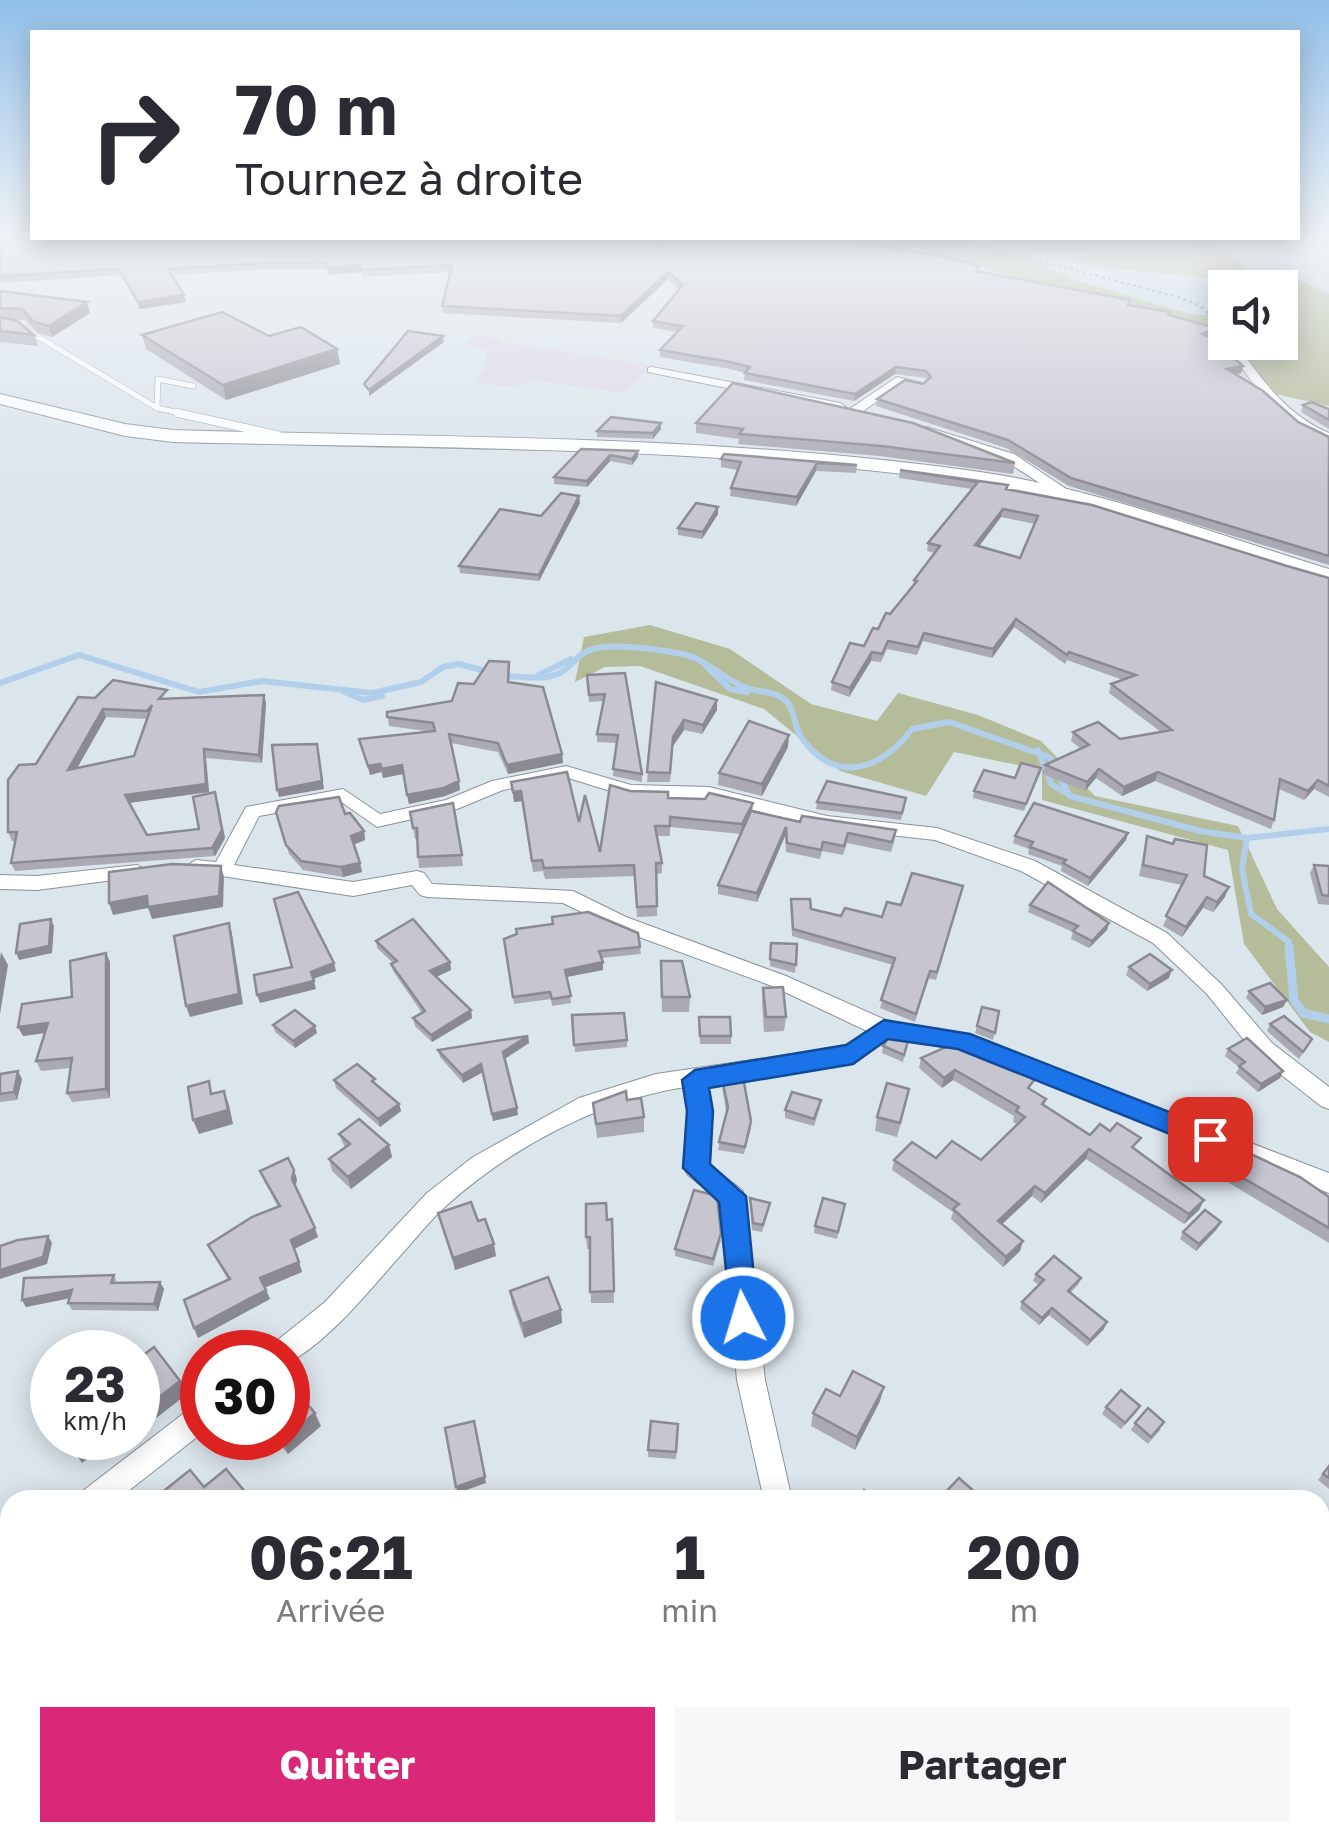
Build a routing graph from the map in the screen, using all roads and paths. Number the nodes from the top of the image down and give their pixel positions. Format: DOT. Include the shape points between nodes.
graph roads {
  1 [pos="17,322"];
  2 [pos="1242,360"];
  3 [pos="652,370"];
  4 [pos="920,384"];
  5 [pos="193,386"];
  6 [pos="0,398"];
  7 [pos="157,408"];
  8 [pos="855,410"];
  9 [pos="873,416"];
  10 [pos="906,425"];
  11 [pos="1329,438"];
  12 [pos="307,443"];
  13 [pos="1068,496"];
  14 [pos="1329,576"];
  15 [pos="223,867"];
  16 [pos="0,882"];
  17 [pos="884,1029"];
  18 [pos="695,1080"];
  19 [pos="1329,1100"];
  20 [pos="1329,1183"];
  21 [pos="310,1330"];
  22 [pos="180,1433"];
  23 [pos="107,1490"];
  24 [pos="775,1490"];
  1 -- 7 [label="lane"];
  2 -- 11 [label="street" via="1292,419"];
  3 -- 8 [label="street"];
  4 -- 8 [label="street" via="901,380"];
  5 -- 7 [label="lane" via="158,378"];
  6 -- 12 [label="street" via="125,430"];
  7 -- 12 [label="lane"];
  8 -- 9 [label="street"];
  10 -- 13 [label="street" via="1009,457"];
  12 -- 13 [label="street" via="704,451 980,478"];
  13 -- 14 [label="street"];
  15 -- 16 [label="street"];
  15 -- 17 [label="street" via="353,889 417,878 427,890 566,896"];
  15 -- 19 [label="street" via="252,811 343,795 377,821 566,771 630,791 708,793 827,822 914,829 1028,866 1144,928 1193,969 1264,1049"];
  17 -- 18 [label="street" via="853,1054"];
  17 -- 20 [label="street" via="962,1040"];
  18 -- 21 [label="street" via="656,1083 587,1104 481,1164 436,1200"];
  18 -- 24 [label="street" via="696,1168 732,1196 751,1380"];
  22 -- 23 [label="street"];
}
